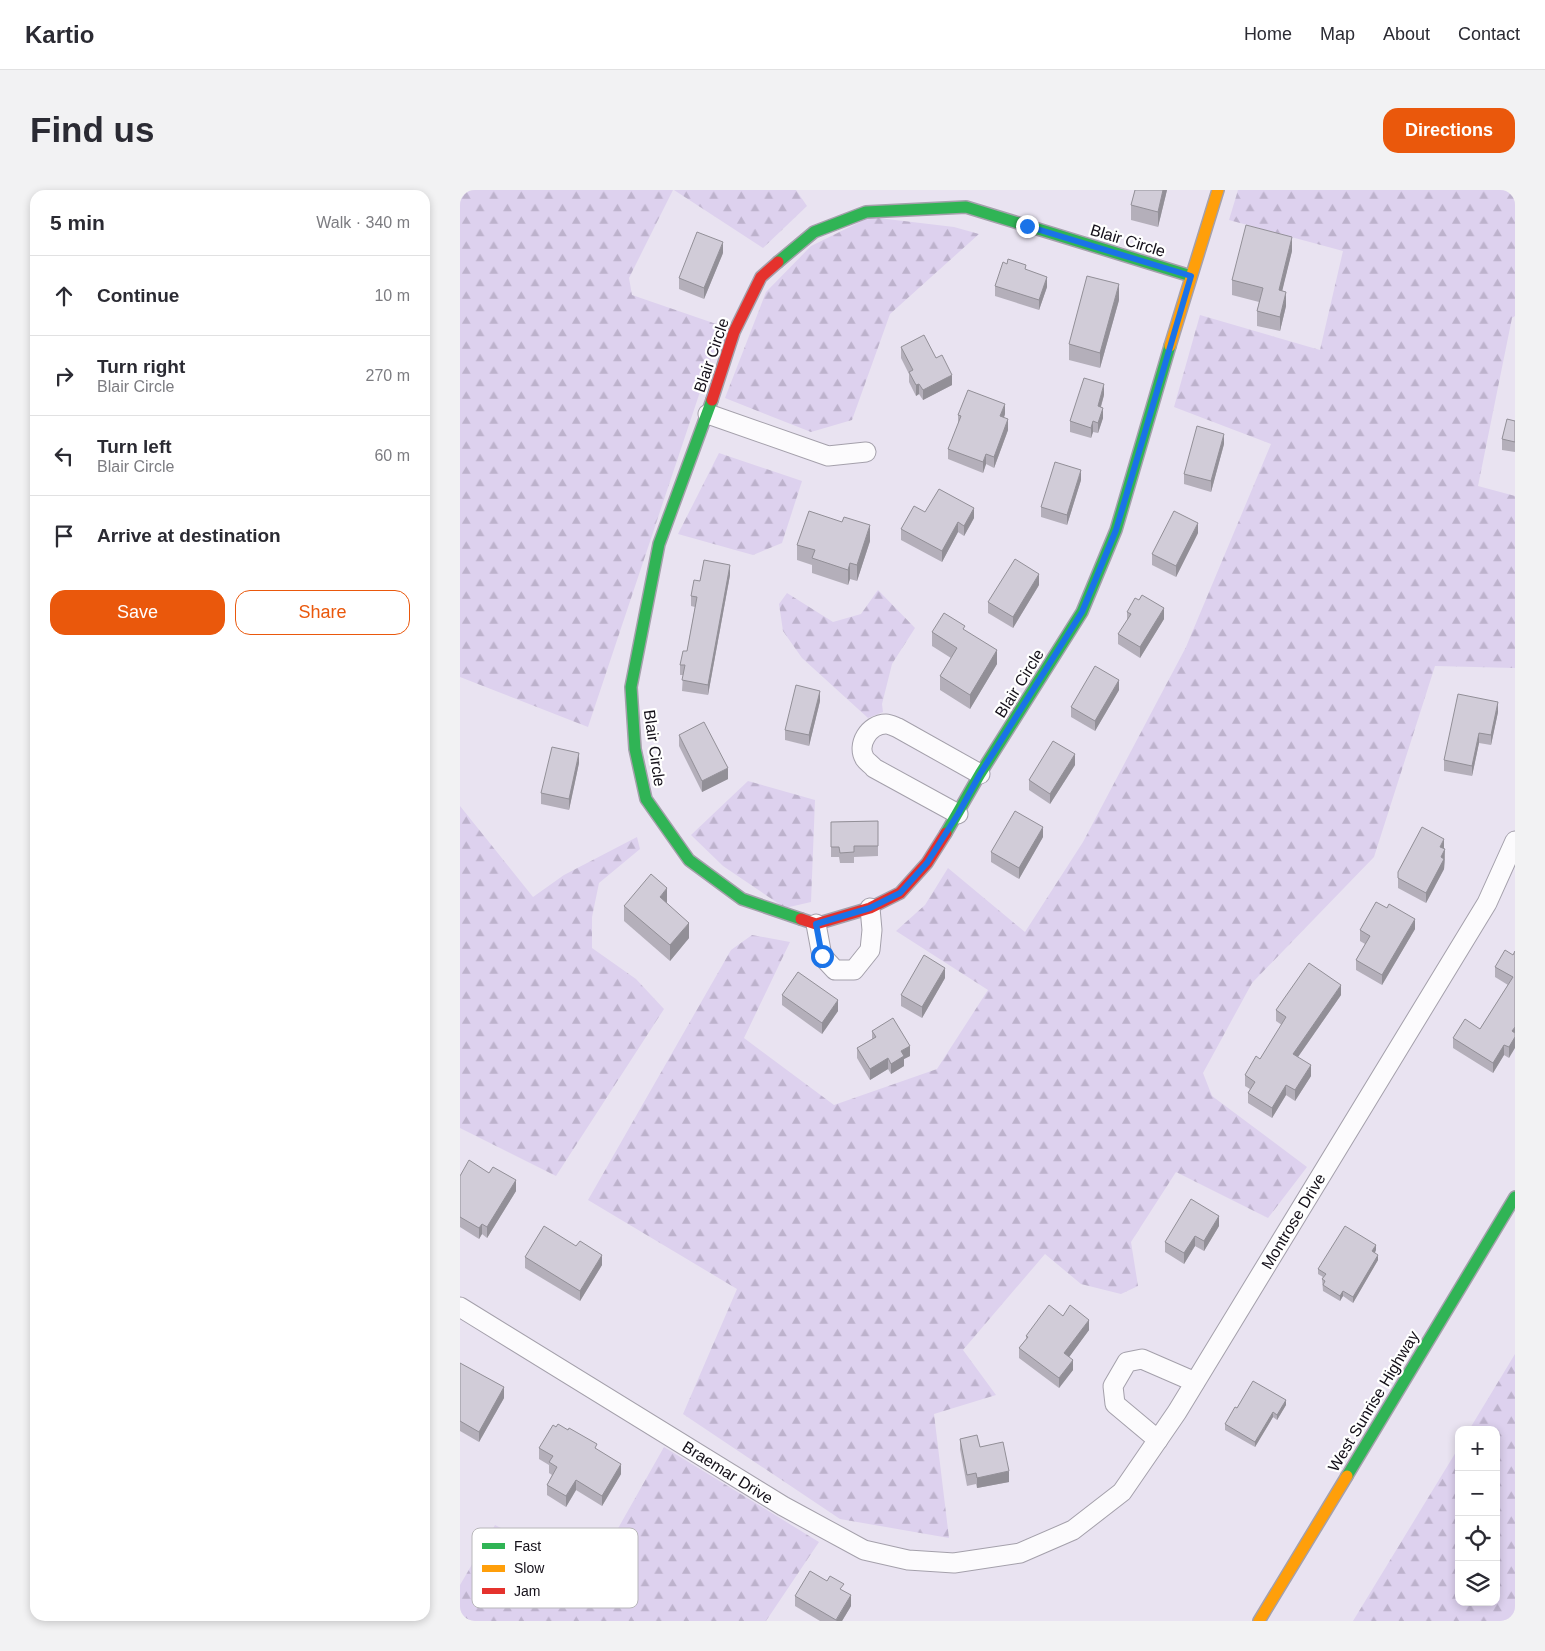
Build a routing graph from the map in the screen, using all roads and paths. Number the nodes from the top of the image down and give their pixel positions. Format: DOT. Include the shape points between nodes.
graph roads {
  1 [pos="1218,190"];
  2 [pos="968,198"];
  3 [pos="1191,276"];
  4 [pos="708,414"];
  5 [pos="866,452"];
  6 [pos="980,774"];
  7 [pos="958,814"];
  8 [pos="1515,841"];
  9 [pos="870,908"];
  10 [pos="816,924"];
  11 [pos="1515,1197"];
  12 [pos="460,1307"];
  13 [pos="1195,1382"];
  14 [pos="1158,1440"];
  15 [pos="1020,1553"];
  16 [pos="1259,1621"];
  1 -- 3 [label="street, Blair Circle"];
  2 -- 3 [label="street, Blair Circle"];
  2 -- 4 [label="street, Blair Circle" via="866,212 814,232 761,278 734,332"];
  3 -- 6 [label="street, Blair Circle" via="1116,530 1086,603"];
  4 -- 5 [label="street" via="828,456"];
  4 -- 10 [label="street, Blair Circle" via="659,544 631,687 635,749 646,799 689,860 742,899"];
  6 -- 7 [label="street, Blair Circle"];
  6 -- 7 [label="street" via="886,724 874,727 865,736 862,748 865,760 874,768"];
  7 -- 9 [label="street, Blair Circle" via="927,863 900,893"];
  8 -- 13 [label="street, Montrose Drive" via="1487,903"];
  9 -- 10 [label="street, Blair Circle"];
  9 -- 10 [label="street" via="870,950 854,970 835,970 822,956"];
  11 -- 16 [label="street, West Sunrise Highway"];
  12 -- 15 [label="street, Braemar Drive" via="784,1506 864,1550 908,1560 954,1563"];
  13 -- 14 [label="street, Montrose Drive"];
  13 -- 14 [label="street" via="1142,1359 1126,1362 1113,1386 1115,1404"];
  14 -- 15 [label="street, Montrose Drive" via="1122,1492 1073,1530"];
}
